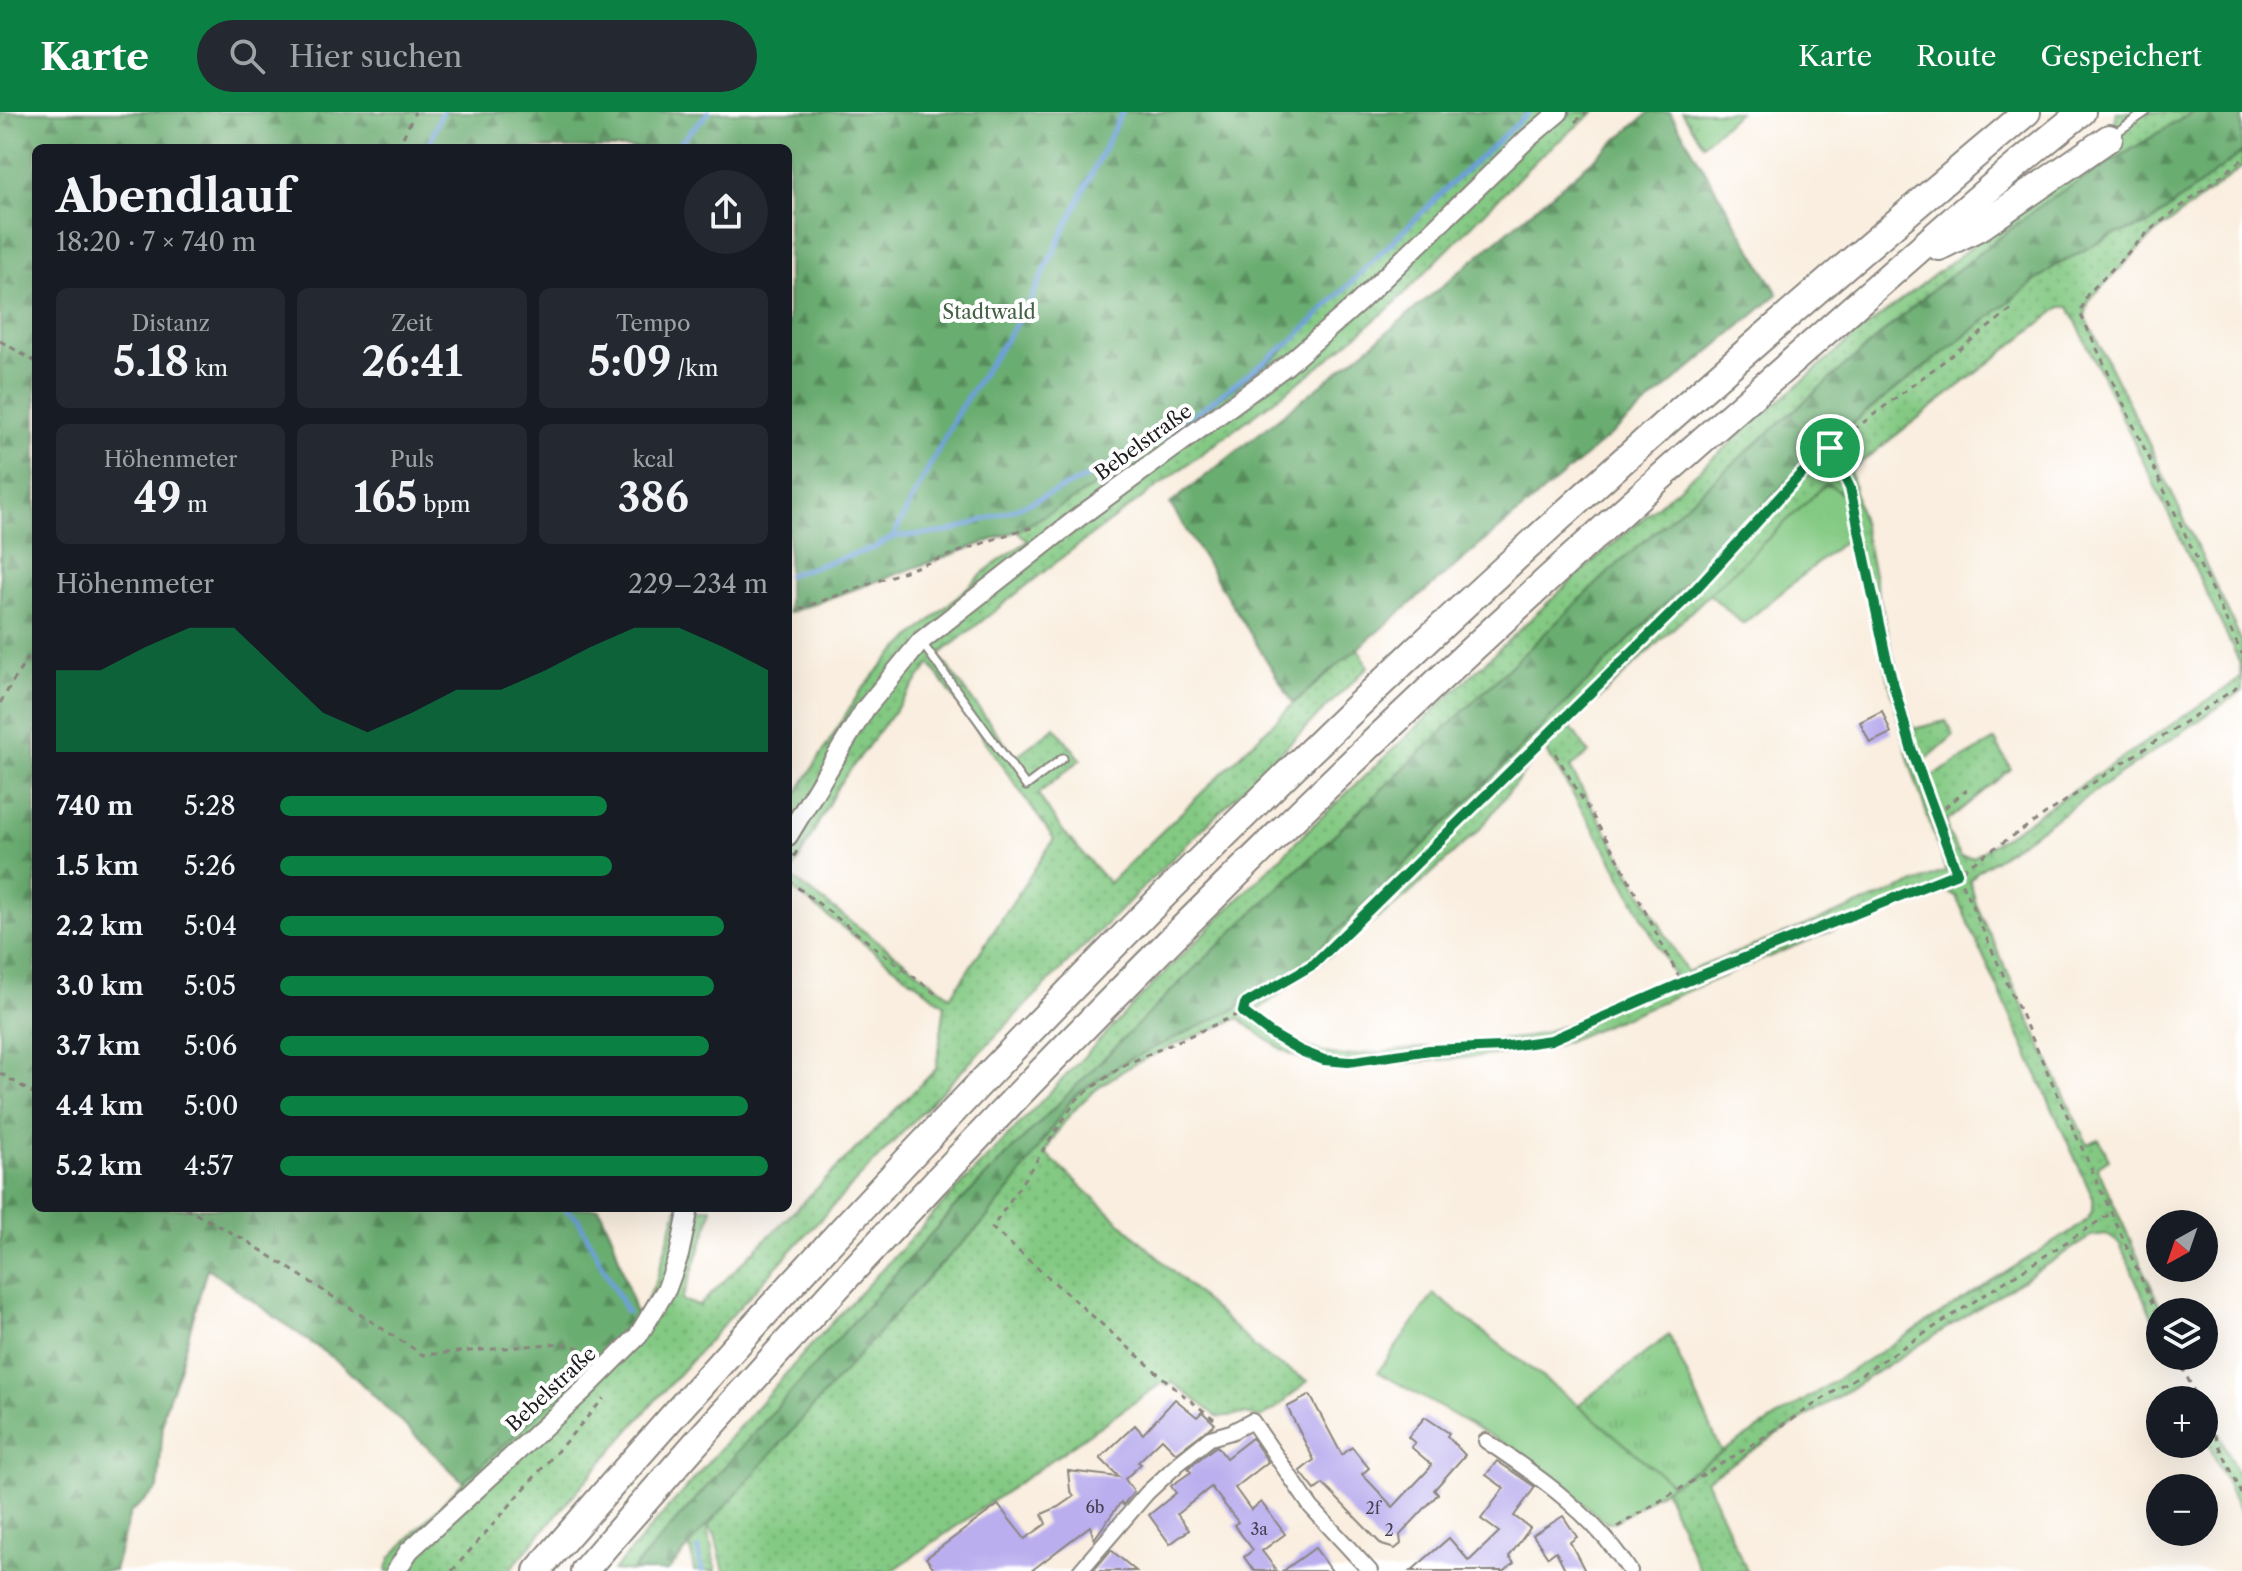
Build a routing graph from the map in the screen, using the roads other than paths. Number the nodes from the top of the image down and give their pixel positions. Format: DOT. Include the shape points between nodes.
graph roads {
  1 [pos="2027,112"];
  2 [pos="2082,112"];
  3 [pos="2146,112"];
  4 [pos="1563,121"];
  5 [pos="2109,138"];
  6 [pos="1903,264"];
  7 [pos="921,641"];
  8 [pos="1063,758"];
  9 [pos="795,840"];
  10 [pos="688,1212"];
  11 [pos="1486,1441"];
  12 [pos="396,1571"];
  13 [pos="537,1571"];
  14 [pos="584,1571"];
  15 [pos="1080,1571"];
  16 [pos="1370,1571"];
  17 [pos="1630,1571"];
  1 -- 13 [label="highway" via="1660,429 1414,653 1203,858 864,1206"];
  2 -- 6 [label="highway"];
  3 -- 5 [label="lane"];
  4 -- 7 [label="street, Bebelstraße" via="1527,139 1287,365"];
  5 -- 6 [label="highway" via="1983,225"];
  6 -- 14 [label="highway" via="1532,593 1214,894 928,1189"];
  7 -- 8 [label="lane" via="1026,786"];
  7 -- 9 [label="street, Bebelstraße" via="865,709"];
  10 -- 12 [label="street, Bebelstraße" via="667,1288 638,1336 409,1551"];
  11 -- 17 [label="street" via="1556,1490"];
  15 -- 16 [label="street" via="1179,1463 1210,1438 1252,1421 1311,1507"];
}
